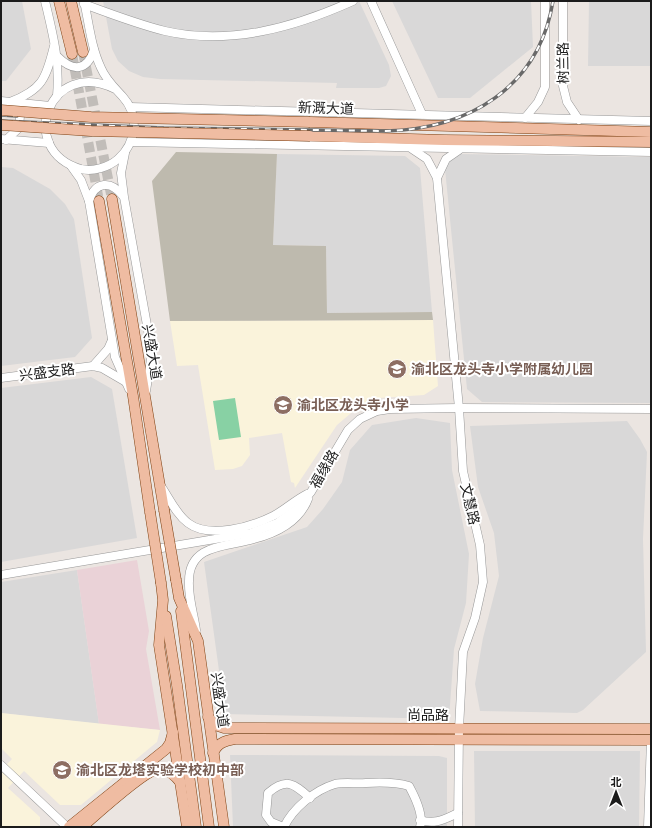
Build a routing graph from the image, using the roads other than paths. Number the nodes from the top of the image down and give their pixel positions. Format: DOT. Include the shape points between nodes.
graph roads {
  1 [pos="45,1"];
  2 [pos="59,1"];
  3 [pos="71,1"];
  4 [pos="353,1"];
  5 [pos="371,1"];
  6 [pos="545,1"];
  7 [pos="563,1"];
  8 [pos="84,3"];
  9 [pos="55,43"];
  10 [pos="94,50"];
  11 [pos="84,52"];
  12 [pos="72,54"];
  13 [pos="58,57"];
  14 [pos="115,89"];
  15 [pos="57,96"];
  16 [pos="5,102"];
  17 [pos="50,106"];
  18 [pos="130,107"];
  19 [pos="176,108"];
  20 [pos="1,110"];
  21 [pos="422,114"];
  22 [pos="525,118"];
  23 [pos="580,120"];
  24 [pos="651,121"];
  25 [pos="1,125"];
  26 [pos="651,132"];
  27 [pos="3,140"];
  28 [pos="131,142"];
  29 [pos="651,142"];
  30 [pos="49,143"];
  31 [pos="177,144"];
  32 [pos="412,149"];
  33 [pos="459,150"];
  34 [pos="651,152"];
  35 [pos="125,153"];
  36 [pos="71,166"];
  37 [pos="437,178"];
  38 [pos="124,197"];
  39 [pos="112,199"];
  40 [pos="94,201"];
  41 [pos="112,340"];
  42 [pos="92,366"];
  43 [pos="1,378"];
  44 [pos="126,382"];
  45 [pos="133,396"];
  46 [pos="145,396"];
  47 [pos="459,408"];
  48 [pos="651,409"];
  49 [pos="160,484"];
  50 [pos="311,492"];
  51 [pos="1,575"];
  52 [pos="179,598"];
  53 [pos="163,600"];
  54 [pos="198,641"];
  55 [pos="208,717"];
  56 [pos="459,729"];
  57 [pos="651,729"];
  58 [pos="174,730"];
  59 [pos="651,737"];
  60 [pos="459,740"];
  61 [pos="651,740"];
  62 [pos="213,753"];
  63 [pos="1,765"];
  64 [pos="182,784"];
  65 [pos="310,798"];
  66 [pos="458,812"];
  67 [pos="420,823"];
  68 [pos="68,827"];
  69 [pos="82,827"];
  70 [pos="187,827"];
  71 [pos="196,827"];
  72 [pos="209,827"];
  73 [pos="224,827"];
  74 [pos="283,827"];
  75 [pos="458,827"];
  76 [pos="648,827"];
  1 -- 9 [label="street"];
  2 -- 12 [label="main road"];
  3 -- 11 [label="main road"];
  4 -- 8 [label="street" via="290,26 234,35 166,31"];
  5 -- 21 [label="street"];
  6 -- 22 [label="street" via="545,88"];
  7 -- 23 [label="street, 树兰路" via="563,86 567,102"];
  8 -- 10 [label="street"];
  9 -- 13 [label="street"];
  9 -- 16 [label="street" via="41,83 28,95"];
  10 -- 13 [label="street" via="84,66 66,64"];
  10 -- 14 [label="street" via="102,70"];
  13 -- 15 [label="street"];
  14 -- 15 [label="street" via="92,81 67,88"];
  14 -- 18 [label="street"];
  15 -- 17 [label="street"];
  16 -- 17 [label="street"];
  16 -- 27 [label="street" via="17,108 20,116 19,128"];
  17 -- 30 [label="street" via="45,120"];
  18 -- 19 [label="street, 新溉大道"];
  18 -- 28 [label="street" via="134,119"];
  19 -- 21 [label="street, 新溉大道"];
  19 -- 31 [label="street" via="162,121 162,132 168,140"];
  20 -- 26 [label="main road, 新溉大道, bridge" via="91,117"];
  21 -- 22 [label="street, 新溉大道"];
  22 -- 23 [label="street, 新溉大道"];
  23 -- 24 [label="street, 新溉大道"];
  25 -- 29 [label="main road, 新溉大道, bridge" via="91,131 444,140"];
  27 -- 30 [label="street"];
  28 -- 31 [label="street"];
  28 -- 35 [label="street"];
  30 -- 36 [label="street" via="60,159"];
  31 -- 32 [label="street"];
  32 -- 33 [label="street"];
  32 -- 37 [label="street" via="427,159"];
  33 -- 34 [label="street"];
  33 -- 37 [label="street" via="446,159"];
  35 -- 36 [label="street" via="114,163 100,169 85,170"];
  35 -- 38 [label="street" via="121,174"];
  36 -- 40 [label="street"];
  37 -- 47 [label="street, 文慧路"];
  38 -- 40 [label="street" via="117,189 108,185 99,186 92,192"];
  38 -- 46 [label="street" via="152,353"];
  39 -- 46 [label="main road, 兴盛大道"];
  40 -- 41 [label="street"];
  40 -- 45 [label="main road, 兴盛大道"];
  41 -- 42 [label="street" via="108,349"];
  41 -- 44 [label="street" via="115,357"];
  42 -- 43 [label="street, 兴盛支路"];
  42 -- 44 [label="street" via="102,368"];
  44 -- 45 [label="street"];
  45 -- 53 [label="main road, 兴盛大道, bridge"];
  46 -- 49 [label="main road, 兴盛大道"];
  47 -- 48 [label="street, 福缘路"];
  47 -- 50 [label="street, 福缘路" via="390,408 360,419 341,440"];
  47 -- 56 [label="street, 文慧路" via="463,471 480,544 483,582 475,618 463,652"];
  49 -- 50 [label="street" via="176,511 187,523 199,530 214,532 248,526 274,516"];
  49 -- 52 [label="main road, 兴盛大道, bridge"];
  50 -- 51 [label="street, 福缘路" via="297,509 277,523 251,533"];
  50 -- 54 [label="street" via="298,517 280,529 254,540 217,546 204,552 192,564 188,581"];
  52 -- 54 [label="main road, 兴盛大道"];
  52 -- 72 [label="main road"];
  53 -- 58 [label="main road" via="159,645"];
  53 -- 71 [label="main road"];
  54 -- 55 [label="main road, 兴盛大道"];
  55 -- 56 [label="main road, 尚品路" via="215,725 224,728"];
  55 -- 62 [label="main road, 兴盛大道"];
  56 -- 57 [label="main road, 尚品路"];
  56 -- 60 [label="street, 文慧路"];
  58 -- 64 [label="main road"];
  58 -- 68 [label="main road" via="166,749"];
  59 -- 61 [label="main road"];
  60 -- 61 [label="main road, 尚品路"];
  60 -- 62 [label="main road, 尚品路" via="225,740"];
  60 -- 66 [label="street, 文慧路"];
  61 -- 76 [label="street"];
  62 -- 73 [label="main road, 兴盛大道"];
  63 -- 68 [label="street"];
  64 -- 69 [label="main road" via="171,772 156,770"];
  64 -- 70 [label="main road"];
  65 -- 67 [label="street" via="336,784 400,783 409,786 416,800"];
  65 -- 74 [label="street" via="289,816"];
  65 -- 74 [label="street" via="296,785 288,783 276,787 268,794 266,815 271,822"];
  66 -- 67 [label="street" via="443,820"];
  66 -- 75 [label="street, 文慧路"];
}
